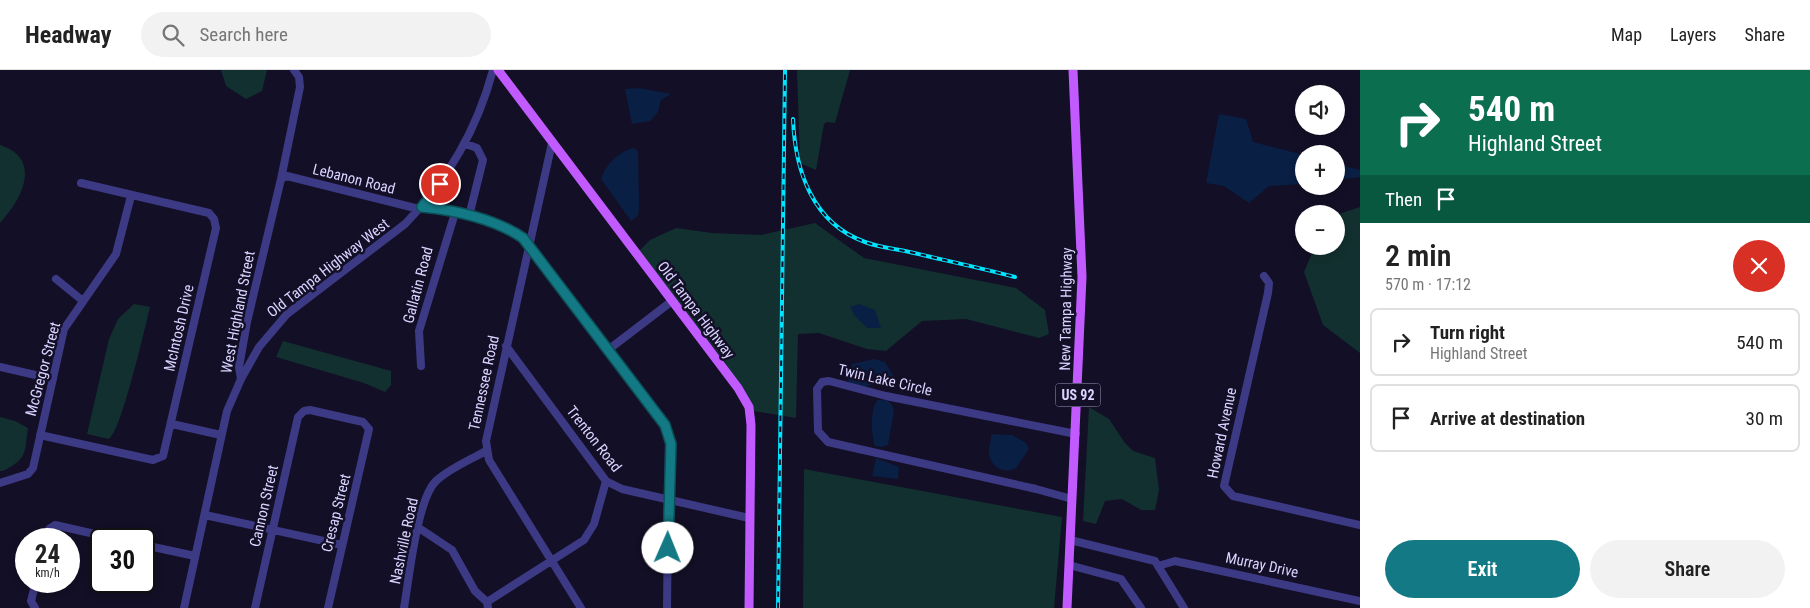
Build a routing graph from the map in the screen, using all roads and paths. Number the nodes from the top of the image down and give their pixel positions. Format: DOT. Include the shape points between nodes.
graph roads {
  1 [pos="294,70"];
  2 [pos="493,70"];
  3 [pos="498,70"];
  4 [pos="1073,70"];
  5 [pos="552,143"];
  6 [pos="466,144"];
  7 [pos="281,179"];
  8 [pos="80,183"];
  9 [pos="131,196"];
  10 [pos="422,207"];
  11 [pos="455,213"];
  12 [pos="469,216"];
  13 [pos="529,245"];
  14 [pos="1264,276"];
  15 [pos="56,279"];
  16 [pos="83,300"];
  17 [pos="672,301"];
  18 [pos="506,346"];
  19 [pos="608,350"];
  20 [pos="421,366"];
  21 [pos="0,367"];
  22 [pos="240,379"];
  23 [pos="53,380"];
  24 [pos="302,412"];
  25 [pos="172,424"];
  26 [pos="1076,434"];
  27 [pos="40,435"];
  28 [pos="221,435"];
  29 [pos="486,451"];
  30 [pos="606,481"];
  31 [pos="0,483"];
  32 [pos="1072,499"];
  33 [pos="669,500"];
  34 [pos="205,514"];
  35 [pos="749,518"];
  36 [pos="1360,525"];
  37 [pos="51,528"];
  38 [pos="71,528"];
  39 [pos="419,528"];
  40 [pos="273,529"];
  41 [pos="1070,540"];
  42 [pos="342,545"];
  43 [pos="155,547"];
  44 [pos="195,556"];
  45 [pos="552,562"];
  46 [pos="1069,565"];
  47 [pos="1158,566"];
  48 [pos="33,593"];
  49 [pos="1360,601"];
  50 [pos="488,605"];
  51 [pos="34,608"];
  52 [pos="184,608"];
  53 [pos="255,608"];
  54 [pos="328,608"];
  55 [pos="404,608"];
  56 [pos="581,608"];
  57 [pos="667,608"];
  58 [pos="749,608"];
  59 [pos="1067,608"];
  60 [pos="1141,608"];
  61 [pos="1184,608"];
  1 -- 7 [label="street, West Highland Street" via="300,87"];
  2 -- 6 [label="street, Old Tampa Highway West" via="480,113"];
  3 -- 5 [label="main road, Old Tampa Highway"];
  4 -- 26 [label="main road, New Tampa Highway / US 92" via="1082,277"];
  5 -- 13 [label="street, Tennessee Road"];
  5 -- 17 [label="main road, Old Tampa Highway"];
  6 -- 10 [label="street, Old Tampa Highway West"];
  6 -- 12 [label="street" via="477,148 483,160"];
  7 -- 10 [label="street, Lebanon Road" via="287,176 415,208"];
  7 -- 22 [label="street, West Highland Street" via="245,331"];
  8 -- 9 [label="street, McIntosh Drive"];
  9 -- 16 [label="street, McGregor Street" via="116,254"];
  9 -- 25 [label="street, McIntosh Drive" via="209,213 216,223"];
  10 -- 11 [label="street, Lebanon Road"];
  10 -- 22 [label="street, Old Tampa Highway West" via="405,224 287,314 259,347"];
  11 -- 12 [label="street, Lebanon Road"];
  11 -- 20 [label="street, Gallatin Road" via="419,331"];
  12 -- 13 [label="street, Lebanon Road" via="502,226"];
  13 -- 18 [label="street, Tennessee Road"];
  13 -- 19 [label="street, Lebanon Road"];
  14 -- 36 [label="street, Howard Avenue" via="1269,283 1268,293 1224,486 1233,496"];
  15 -- 16 [label="street"];
  16 -- 23 [label="street, McGregor Street" via="64,329"];
  17 -- 19 [label="street"];
  17 -- 35 [label="main road, Old Tampa Highway" via="749,407"];
  18 -- 29 [label="street, Tennessee Road" via="486,432"];
  18 -- 30 [label="street, Trenton Road"];
  19 -- 33 [label="street, Lebanon Road" via="669,434"];
  21 -- 23 [label="street"];
  22 -- 28 [label="street, West Highland Street"];
  23 -- 27 [label="street, McGregor Street"];
  24 -- 40 [label="street, Cannon Street"];
  24 -- 42 [label="street, Cresap Street" via="310,410 363,422 369,434"];
  25 -- 27 [label="street, McIntosh Drive" via="165,452 153,460"];
  25 -- 28 [label="street"];
  26 -- 32 [label="main road, New Tampa Highway / US 92"];
  26 -- 32 [label="street, Twin Lake Circle" via="886,396 829,381 822,382 817,389 818,431 828,442"];
  27 -- 31 [label="street, McGregor Street" via="31,472"];
  28 -- 34 [label="street, West Highland Street"];
  29 -- 39 [label="street, Nashville Road" via="432,486 424,503"];
  29 -- 45 [label="street, Tennessee Road"];
  30 -- 33 [label="street, Trenton Road" via="622,489"];
  30 -- 45 [label="street" via="589,532 577,546"];
  32 -- 41 [label="main road, New Tampa Highway / US 92"];
  33 -- 35 [label="street, Trenton Road"];
  33 -- 57 [label="street, Lebanon Road"];
  34 -- 40 [label="street"];
  34 -- 44 [label="street, West Highland Street"];
  35 -- 58 [label="main road, Old Tampa Highway"];
  37 -- 38 [label="street" via="58,525"];
  39 -- 50 [label="street" via="452,550 475,591"];
  39 -- 55 [label="street, Nashville Road"];
  40 -- 42 [label="street"];
  40 -- 53 [label="street, Cannon Street"];
  41 -- 46 [label="main road, New Tampa Highway / US 92"];
  41 -- 47 [label="street" via="1155,561"];
  42 -- 54 [label="street, Cresap Street"];
  43 -- 44 [label="street"];
  44 -- 52 [label="street, West Highland Street"];
  45 -- 50 [label="street"];
  45 -- 56 [label="street, Tennessee Road"];
  46 -- 59 [label="main road, New Tampa Highway / US 92"];
  46 -- 60 [label="street" via="1121,579"];
  47 -- 49 [label="street, Murray Drive" via="1174,561"];
  47 -- 61 [label="street"];
  48 -- 51 [label="street" via="31,601"];
}
